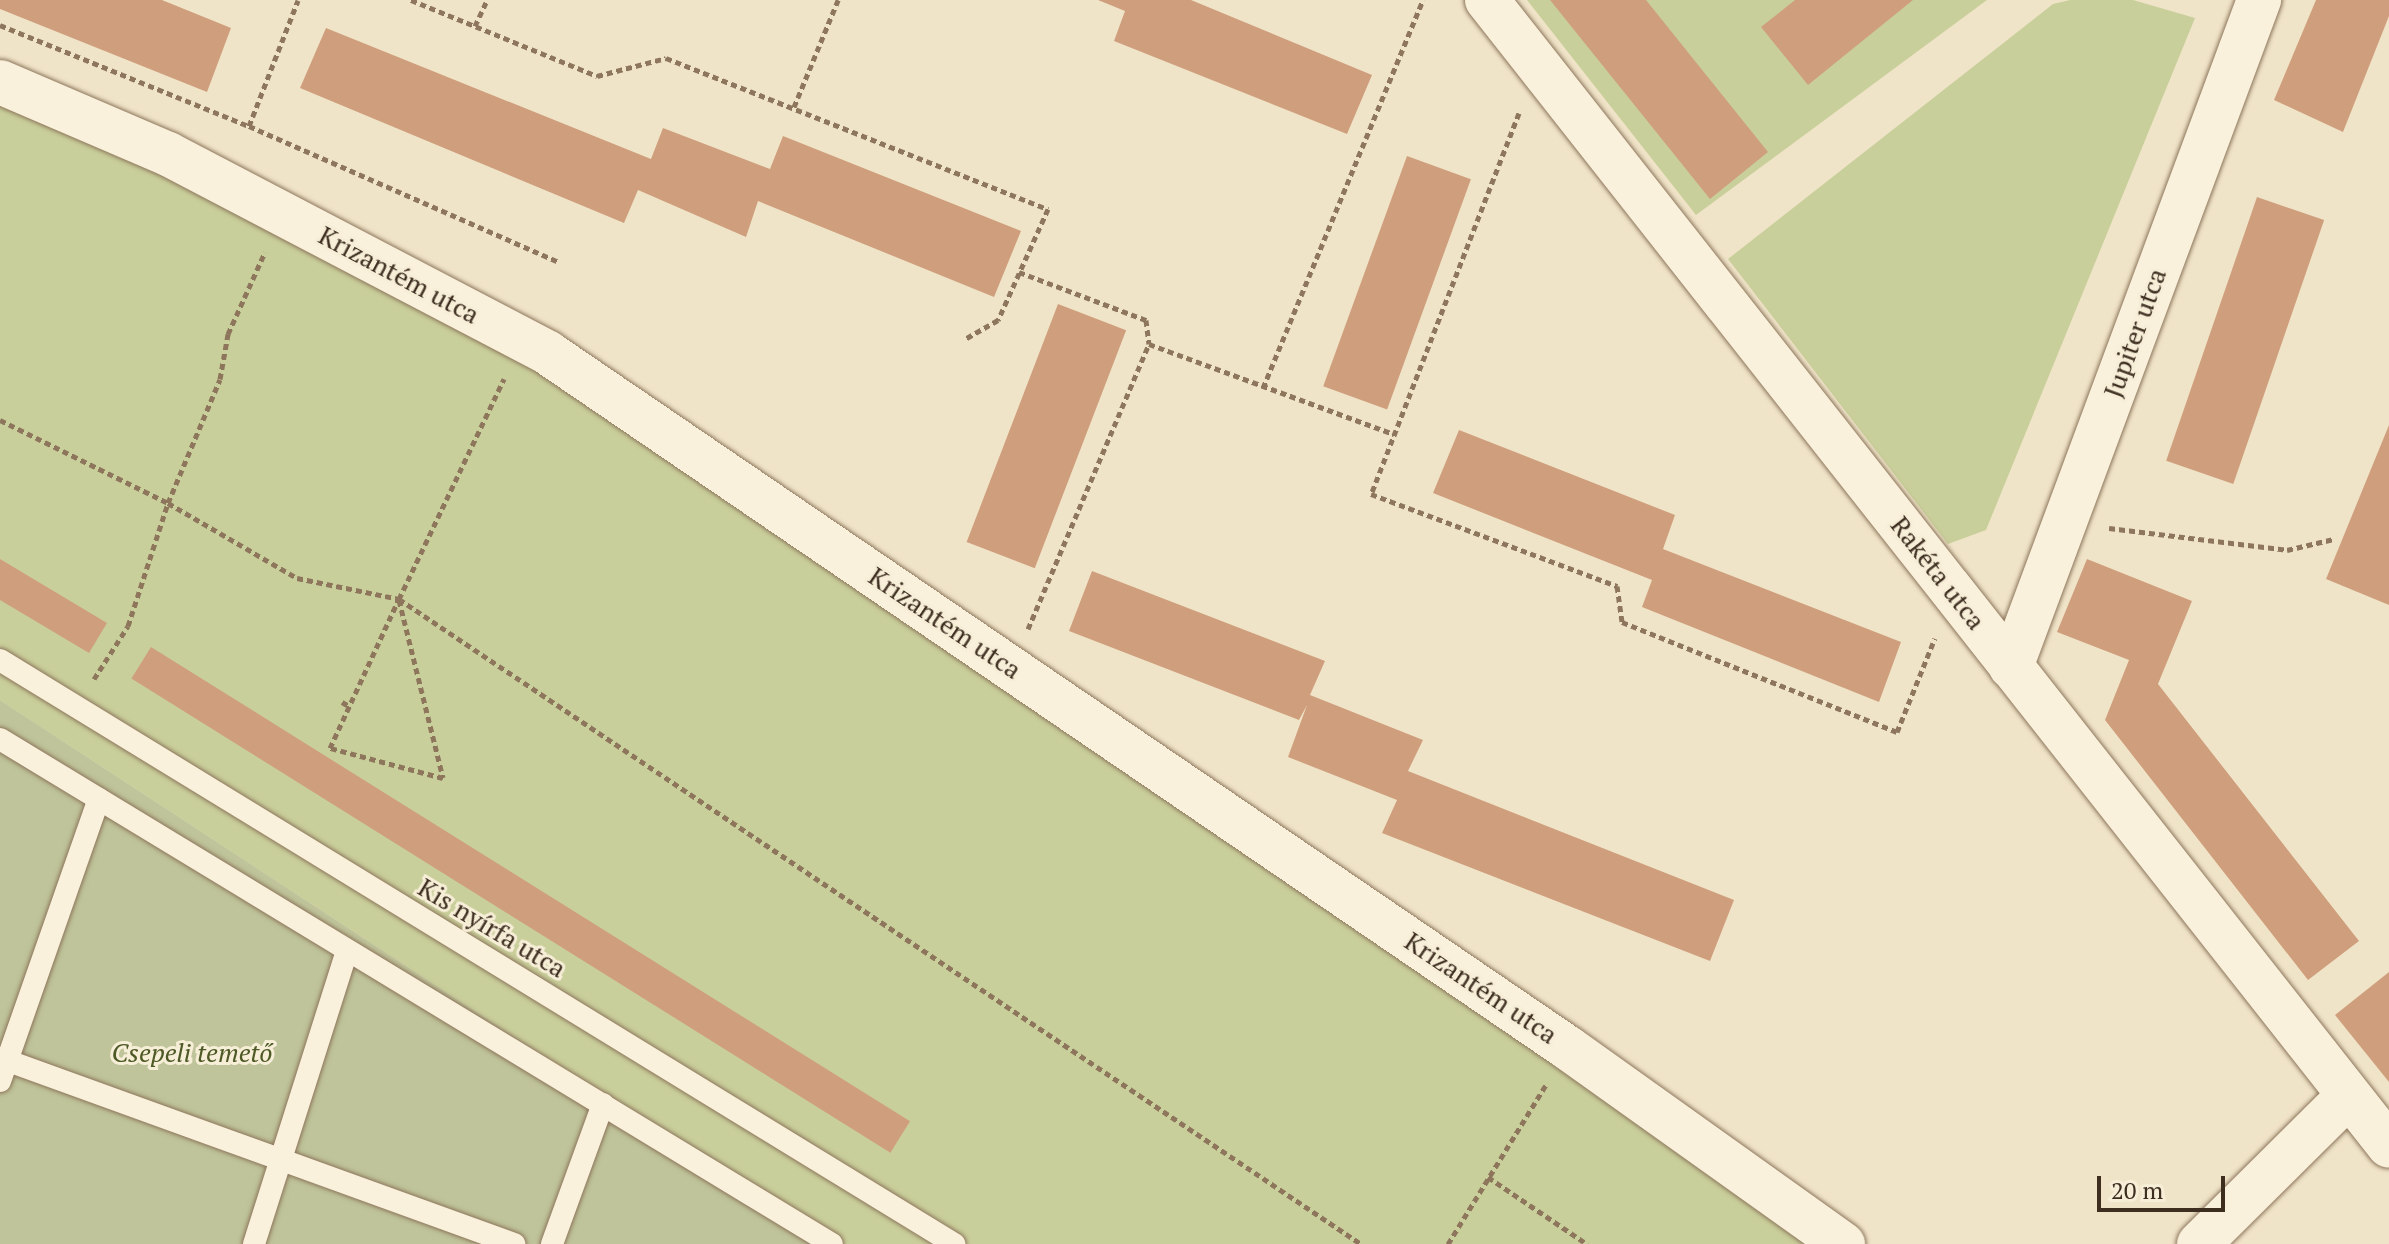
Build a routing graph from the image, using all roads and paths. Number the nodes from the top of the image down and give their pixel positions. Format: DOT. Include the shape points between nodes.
graph roads {
  1 [pos="298,0"];
  2 [pos="411,0"];
  3 [pos="487,0"];
  4 [pos="838,0"];
  5 [pos="1423,0"];
  6 [pos="1487,0"];
  7 [pos="2259,0"];
  8 [pos="0,25"];
  9 [pos="475,26"];
  10 [pos="1538,63"];
  11 [pos="0,82"];
  12 [pos="794,107"];
  13 [pos="249,126"];
  14 [pos="283,214"];
  15 [pos="559,262"];
  16 [pos="1019,272"];
  17 [pos="522,340"];
  18 [pos="964,340"];
  19 [pos="1149,344"];
  20 [pos="1263,388"];
  21 [pos="0,420"];
  22 [pos="1394,434"];
  23 [pos="168,503"];
  24 [pos="2065,522"];
  25 [pos="2334,539"];
  26 [pos="399,599"];
  27 [pos="1959,601"];
  28 [pos="0,660"];
  29 [pos="2011,667"];
  30 [pos="1011,668"];
  31 [pos="342,702"];
  32 [pos="349,706"];
  33 [pos="76,707"];
  34 [pos="0,739"];
  35 [pos="99,799"];
  36 [pos="347,950"];
  37 [pos="1568,1048"];
  38 [pos="2,1066"];
  39 [pos="2348,1096"];
  40 [pos="603,1104"];
  41 [pos="2389,1146"];
  42 [pos="282,1160"];
  43 [pos="1488,1177"];
  44 [pos="823,1241"];
  45 [pos="254,1244"];
  46 [pos="514,1244"];
  47 [pos="552,1244"];
  48 [pos="954,1244"];
  49 [pos="1361,1244"];
  50 [pos="1448,1244"];
  51 [pos="1587,1244"];
  52 [pos="1843,1244"];
  53 [pos="2199,1244"];
  1 -- 13 [label="path"];
  2 -- 9 [label="path"];
  3 -- 9 [label="path"];
  4 -- 12 [label="path"];
  5 -- 20 [label="path"];
  6 -- 10 [label="street, Rakéta utca"];
  7 -- 24 [label="street, Jupiter utca"];
  8 -- 13 [label="path"];
  9 -- 12 [label="path" via="597,76 666,58"];
  10 -- 22 [label="path"];
  10 -- 27 [label="street, Rakéta utca"];
  11 -- 14 [label="street, Krizantém utca" via="168,154"];
  12 -- 16 [label="path" via="1048,209"];
  13 -- 15 [label="path"];
  14 -- 17 [label="street, Krizantém utca"];
  14 -- 23 [label="path" via="228,334 220,379"];
  16 -- 18 [label="path" via="998,320"];
  16 -- 19 [label="path" via="1146,320"];
  17 -- 26 [label="path"];
  17 -- 30 [label="street, Krizantém utca"];
  19 -- 20 [label="path"];
  19 -- 30 [label="path"];
  20 -- 22 [label="path"];
  21 -- 23 [label="path"];
  22 -- 27 [label="path" via="1371,494 1617,586 1622,622 1897,732 1944,614"];
  23 -- 26 [label="path" via="297,578"];
  23 -- 33 [label="path" via="128,626"];
  24 -- 25 [label="path" via="2287,550"];
  24 -- 29 [label="street, Jupiter utca"];
  26 -- 32 [label="path"];
  26 -- 32 [label="path" via="443,778 330,748"];
  26 -- 49 [label="path"];
  27 -- 29 [label="street, Rakéta utca"];
  28 -- 33 [label="lane, Kis nyírfa utca"];
  29 -- 39 [label="street, Rakéta utca"];
  30 -- 37 [label="street, Krizantém utca"];
  31 -- 32 [label="path"];
  33 -- 48 [label="lane, Kis nyírfa utca"];
  34 -- 35 [label="lane"];
  35 -- 36 [label="lane"];
  35 -- 38 [label="lane"];
  36 -- 40 [label="lane"];
  36 -- 42 [label="lane"];
  37 -- 43 [label="path"];
  37 -- 52 [label="street, Krizantém utca"];
  38 -- 42 [label="lane"];
  39 -- 41 [label="street, Rakéta utca"];
  39 -- 53 [label="street"];
  40 -- 44 [label="lane"];
  40 -- 47 [label="lane"];
  42 -- 45 [label="lane"];
  42 -- 46 [label="lane"];
  43 -- 50 [label="path"];
  43 -- 51 [label="path"];
}
